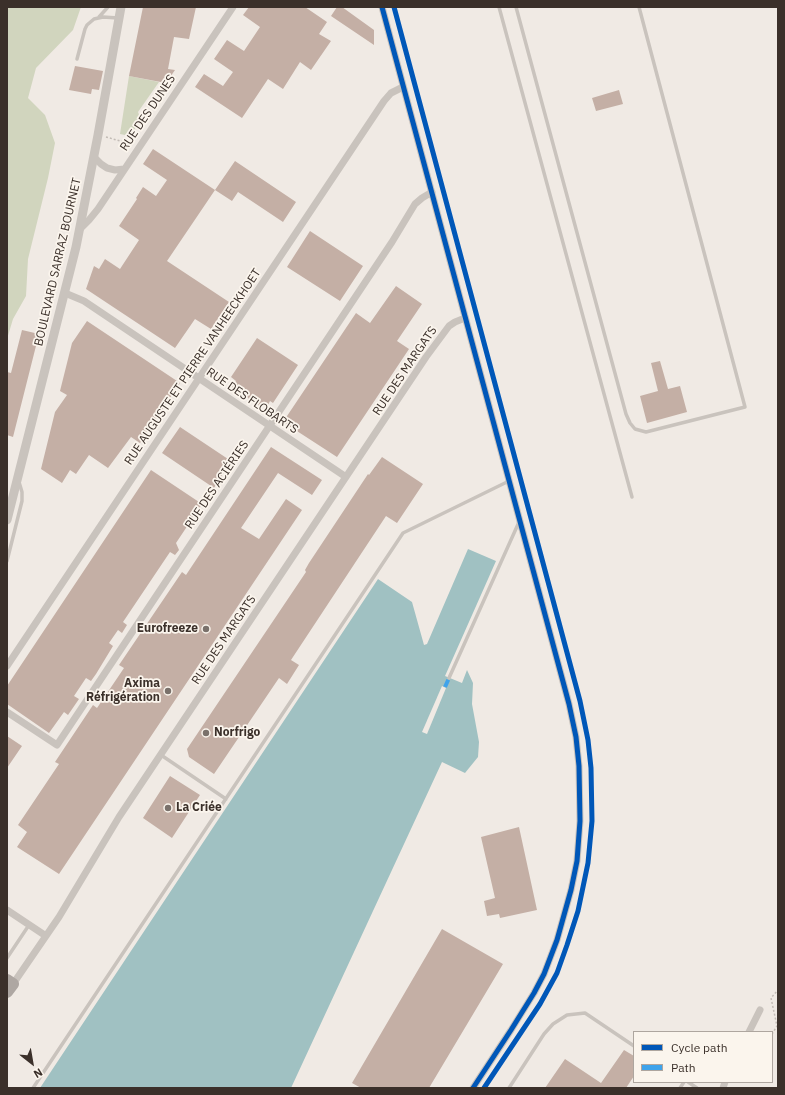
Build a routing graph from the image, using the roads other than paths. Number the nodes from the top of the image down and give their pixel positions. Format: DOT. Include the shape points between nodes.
graph roads {
  1 [pos="108,7"];
  2 [pos="121,7"];
  3 [pos="233,7"];
  4 [pos="382,7"];
  5 [pos="499,7"];
  6 [pos="516,7"];
  7 [pos="639,7"];
  8 [pos="98,18"];
  9 [pos="119,18"];
  10 [pos="78,59"];
  11 [pos="402,87"];
  12 [pos="94,157"];
  13 [pos="124,169"];
  14 [pos="432,192"];
  15 [pos="80,229"];
  16 [pos="64,293"];
  17 [pos="465,318"];
  18 [pos="199,378"];
  19 [pos="270,426"];
  20 [pos="346,477"];
  21 [pos="17,480"];
  22 [pos="509,480"];
  23 [pos="632,497"];
  24 [pos="7,520"];
  25 [pos="520,521"];
  26 [pos="7,561"];
  27 [pos="7,666"];
  28 [pos="449,678"];
  29 [pos="7,712"];
  30 [pos="160,755"];
  31 [pos="226,799"];
  32 [pos="7,910"];
  33 [pos="29,925"];
  34 [pos="46,936"];
  35 [pos="7,958"];
  36 [pos="9,985"];
  37 [pos="760,1010"];
  38 [pos="750,1031"];
  39 [pos="633,1045"];
  40 [pos="33,1088"];
  41 [pos="473,1088"];
  42 [pos="509,1088"];
  1 -- 8 [label="lane"];
  2 -- 9 [label="street, BOULEVARD SARRAZ BOURNET"];
  3 -- 13 [label="street, RUE DES DUNES"];
  4 -- 11 [label="street"];
  5 -- 23 [label="lane"];
  6 -- 7 [label="lane" via="626,414 632,426 646,432 746,407"];
  8 -- 9 [label="lane"];
  8 -- 10 [label="lane" via="90,22 85,29"];
  9 -- 12 [label="street, BOULEVARD SARRAZ BOURNET"];
  11 -- 14 [label="street"];
  11 -- 18 [label="street, RUE AUGUSTE ET PIERRE VANHEECKHOET" via="391,93 384,101"];
  12 -- 13 [label="street" via="107,168"];
  12 -- 15 [label="street, BOULEVARD SARRAZ BOURNET"];
  13 -- 15 [label="street, RUE DES DUNES" via="94,214"];
  14 -- 17 [label="street"];
  14 -- 19 [label="street, RUE DES ACIÉRIES" via="415,204"];
  15 -- 16 [label="street, BOULEVARD SARRAZ BOURNET"];
  16 -- 18 [label="street, RUE DES FLOBARTS" via="84,301"];
  16 -- 21 [label="street, BOULEVARD SARRAZ BOURNET"];
  17 -- 20 [label="street, RUE DES MARGATS" via="452,324 441,336"];
  17 -- 22 [label="street"];
  18 -- 19 [label="street, RUE DES FLOBARTS"];
  18 -- 27 [label="street, RUE AUGUSTE ET PIERRE VANHEECKHOET"];
  19 -- 20 [label="street, RUE DES FLOBARTS"];
  19 -- 29 [label="street, RUE DES ACIÉRIES" via="57,744"];
  20 -- 30 [label="street, RUE DES MARGATS"];
  21 -- 24 [label="street, BOULEVARD SARRAZ BOURNET"];
  21 -- 26 [label="lane" via="22,492 22,501"];
  22 -- 25 [label="street"];
  22 -- 31 [label="lane" via="403,533"];
  25 -- 28 [label="lane"];
  25 -- 41 [label="street" via="573,721 579,766 580,821 574,880 560,930 540,982"];
  30 -- 31 [label="lane"];
  30 -- 34 [label="street, RUE DES MARGATS"];
  31 -- 40 [label="lane"];
  32 -- 33 [label="street"];
  33 -- 34 [label="street"];
  33 -- 35 [label="lane"];
  34 -- 36 [label="street, RUE DES MARGATS"];
  37 -- 38 [label="street"];
  39 -- 42 [label="lane" via="586,1013 567,1015 544,1034"];
}
